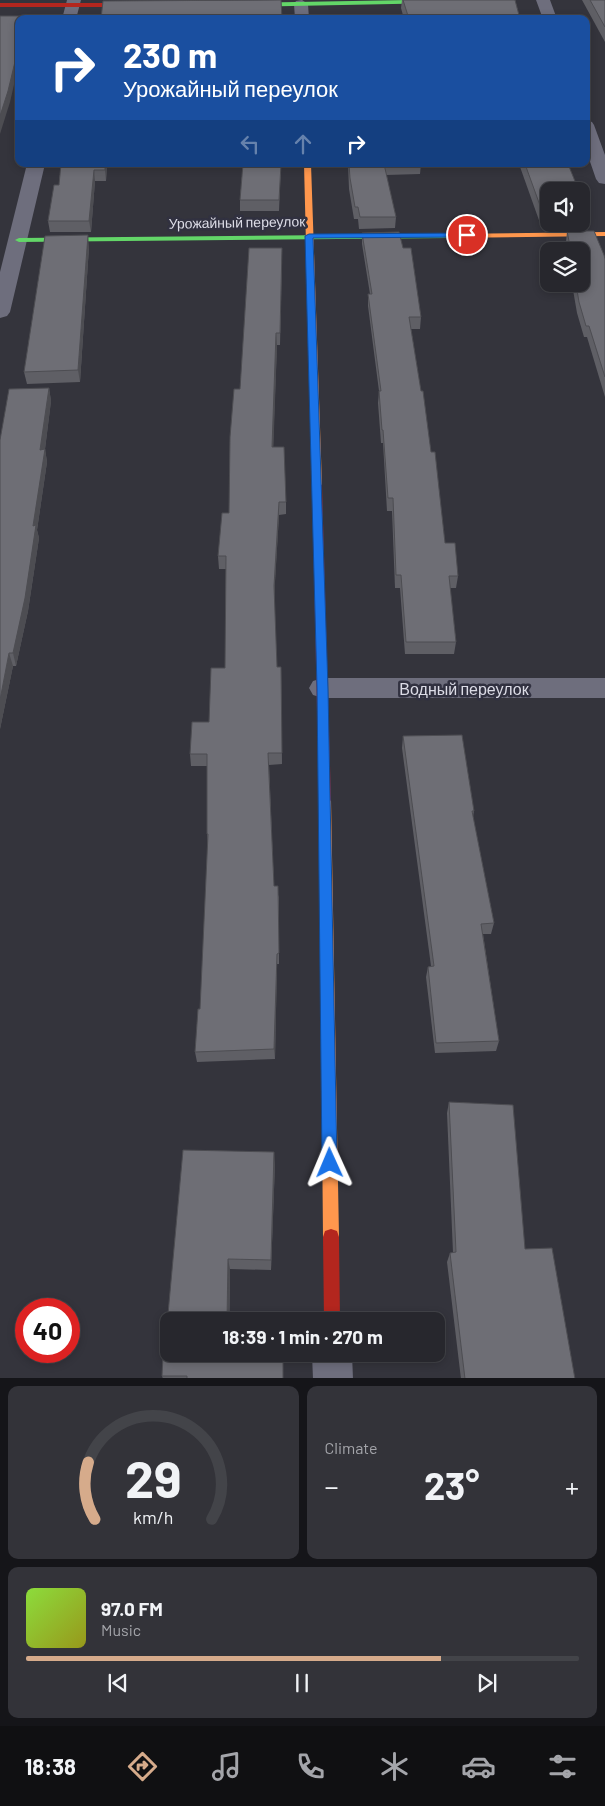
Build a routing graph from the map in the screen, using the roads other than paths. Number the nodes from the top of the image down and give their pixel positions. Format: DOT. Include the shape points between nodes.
graph roads {
  1 [pos="494,0"];
  2 [pos="543,0"];
  3 [pos="0,5"];
  4 [pos="152,5"];
  5 [pos="232,5"];
  6 [pos="72,8"];
  7 [pos="302,12"];
  8 [pos="549,15"];
  9 [pos="590,137"];
  10 [pos="35,167"];
  11 [pos="307,167"];
  12 [pos="605,180"];
  13 [pos="605,234"];
  14 [pos="309,236"];
  15 [pos="19,240"];
  16 [pos="0,312"];
  17 [pos="323,688"];
  18 [pos="605,688"];
  19 [pos="332,1312"];
  20 [pos="332,1362"];
  21 [pos="333,1378"];
  1 -- 7 [label="street"];
  2 -- 8 [label="street"];
  3 -- 6 [label="street"];
  4 -- 6 [label="street"];
  5 -- 7 [label="street"];
  9 -- 12 [label="street"];
  10 -- 15 [label="street"];
  11 -- 14 [label="street"];
  13 -- 14 [label="street, Урожайный переулок"];
  14 -- 15 [label="street, Урожайный переулок"];
  14 -- 17 [label="street"];
  15 -- 16 [label="street"];
  17 -- 18 [label="street, Водный переулок"];
  17 -- 19 [label="street"];
  20 -- 21 [label="street"];
}
